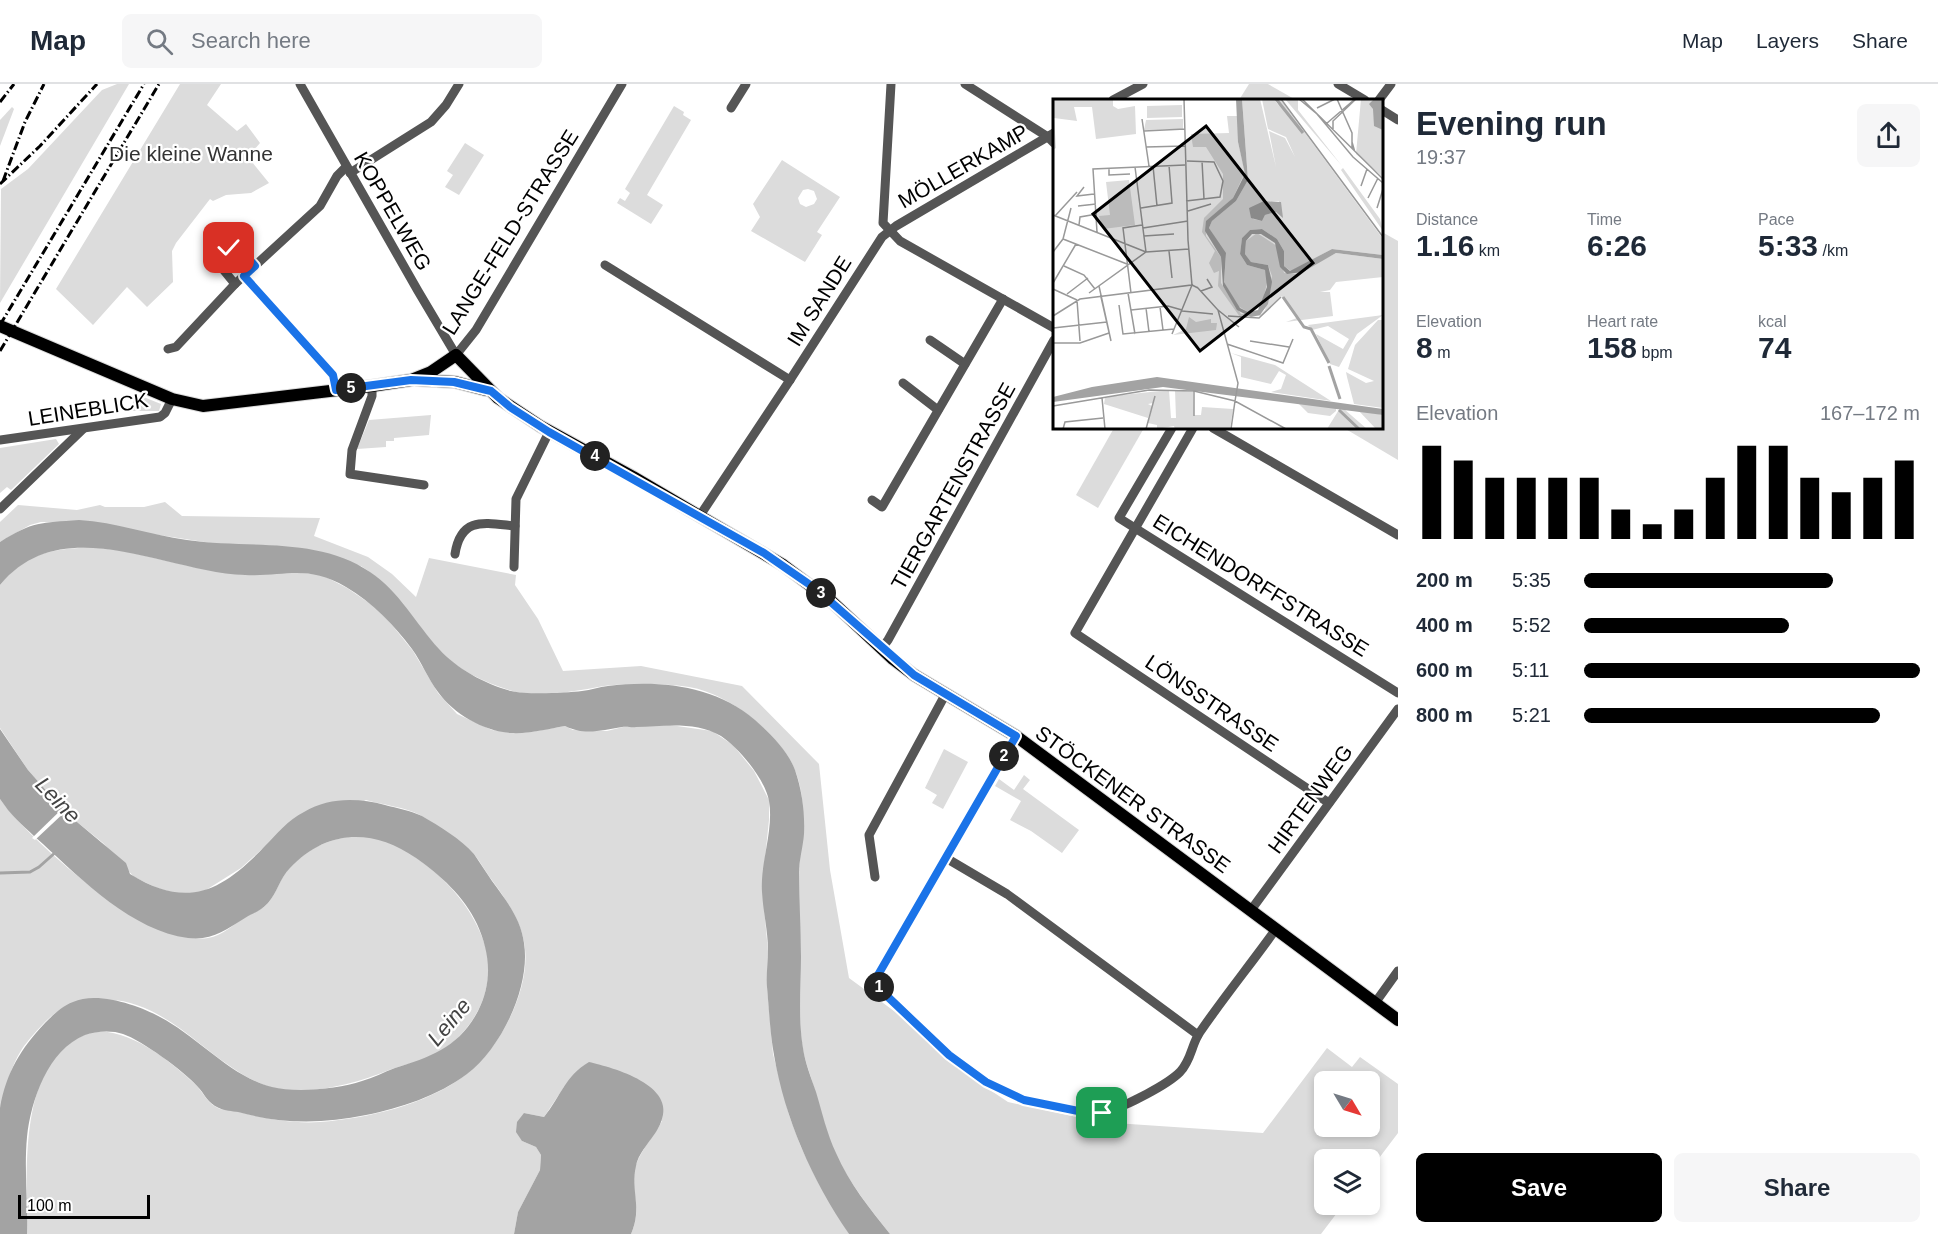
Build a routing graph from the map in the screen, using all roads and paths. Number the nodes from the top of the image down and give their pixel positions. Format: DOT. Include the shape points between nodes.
graph roads {
  1 [pos="300,84"];
  2 [pos="459,84"];
  3 [pos="622,84"];
  4 [pos="746,84"];
  5 [pos="891,84"];
  6 [pos="965,84"];
  7 [pos="1143,84"];
  8 [pos="1338,84"];
  9 [pos="1391,84"];
  10 [pos="1115,99"];
  11 [pos="1363,99"];
  12 [pos="1379,99"];
  13 [pos="731,108"];
  14 [pos="1383,111"];
  15 [pos="1398,120"];
  16 [pos="1052,138"];
  17 [pos="348,170"];
  18 [pos="889,230"];
  19 [pos="604,265"];
  20 [pos="255,266"];
  21 [pos="244,276"];
  22 [pos="235,284"];
  23 [pos="1003,299"];
  24 [pos="0,326"];
  25 [pos="1053,327"];
  26 [pos="930,340"];
  27 [pos="1053,342"];
  28 [pos="168,349"];
  29 [pos="456,355"];
  30 [pos="965,364"];
  31 [pos="411,380"];
  32 [pos="790,380"];
  33 [pos="903,383"];
  34 [pos="372,386"];
  35 [pos="336,390"];
  36 [pos="491,391"];
  37 [pos="172,399"];
  38 [pos="938,410"];
  39 [pos="83,429"];
  40 [pos="1171,429"];
  41 [pos="1192,429"];
  42 [pos="1215,429"];
  43 [pos="549,432"];
  44 [pos="0,440"];
  45 [pos="424,485"];
  46 [pos="872,500"];
  47 [pos="0,509"];
  48 [pos="699,517"];
  49 [pos="515,526"];
  50 [pos="1135,527"];
  51 [pos="1398,535"];
  52 [pos="455,554"];
  53 [pos="514,567"];
  54 [pos="882,648"];
  55 [pos="1398,693"];
  56 [pos="945,695"];
  57 [pos="1398,709"];
  58 [pos="1016,736"];
  59 [pos="1329,803"];
  60 [pos="946,858"];
  61 [pos="875,877"];
  62 [pos="1251,910"];
  63 [pos="1276,929"];
  64 [pos="1398,971"];
  65 [pos="1375,1003"];
  66 [pos="1398,1020"];
  67 [pos="1198,1035"];
  1 -- 17 [label="street, KOPPELWEG"];
  2 -- 17 [label="street" via="431,122"];
  3 -- 29 [label="street, LANGE-FELD-STRASSE" via="482,320"];
  4 -- 13 [label="street"];
  5 -- 18 [label="street" via="882,217"];
  6 -- 16 [label="street"];
  7 -- 10 [label="street"];
  8 -- 11 [label="street"];
  9 -- 12 [label="street"];
  14 -- 15 [label="street"];
  16 -- 18 [label="street, MÖLLERKAMP"];
  17 -- 20 [label="street" via="338,176 320,206"];
  17 -- 29 [label="street, KOPPELWEG"];
  18 -- 23 [label="street" via="900,241"];
  18 -- 32 [label="street, IM SANDE"];
  19 -- 32 [label="street"];
  20 -- 21 [label="street"];
  20 -- 22 [label="street" via="234,246 220,256 217,262"];
  21 -- 22 [label="street"];
  21 -- 35 [label="street" via="333,375"];
  22 -- 28 [label="street" via="176,347"];
  23 -- 25 [label="street"];
  23 -- 30 [label="street"];
  24 -- 37 [label="main road"];
  26 -- 30 [label="street"];
  27 -- 54 [label="street, TIERGARTENSTRASSE"];
  29 -- 31 [label="main road, LANGE-FELD-STRASSE"];
  29 -- 36 [label="main road, STÖCKENER STRASSE"];
  30 -- 38 [label="street"];
  31 -- 34 [label="main road"];
  31 -- 36 [label="main road" via="454,382"];
  32 -- 48 [label="street, IM SANDE"];
  33 -- 38 [label="street"];
  34 -- 35 [label="main road"];
  34 -- 45 [label="street" via="352,450 350,474"];
  35 -- 37 [label="main road" via="203,406"];
  36 -- 43 [label="main road, STÖCKENER STRASSE"];
  37 -- 39 [label="street, LEINEBLICK" via="160,417"];
  38 -- 46 [label="street" via="882,507"];
  39 -- 44 [label="street, LEINEBLICK"];
  39 -- 47 [label="street"];
  40 -- 50 [label="street" via="1119,518"];
  41 -- 50 [label="street"];
  42 -- 51 [label="street"];
  43 -- 48 [label="main road, STÖCKENER STRASSE"];
  43 -- 49 [label="street" via="516,499"];
  48 -- 54 [label="main road, STÖCKENER STRASSE" via="764,553 816,589"];
  49 -- 52 [label="street" via="474,525 460,535"];
  49 -- 53 [label="street"];
  50 -- 55 [label="street, EICHENDORFFSTRASSE"];
  50 -- 59 [label="street, LÖNSSTRASSE" via="1074,633"];
  54 -- 56 [label="main road, STÖCKENER STRASSE"];
  56 -- 58 [label="main road, STÖCKENER STRASSE"];
  56 -- 61 [label="street" via="869,835"];
  57 -- 59 [label="street, HIRTENWEG"];
  58 -- 60 [label="street"];
  58 -- 62 [label="main road, STÖCKENER STRASSE"];
  59 -- 62 [label="street, HIRTENWEG"];
  60 -- 67 [label="street" via="1007,894"];
  60 -- 67 [label="street" via="878,975 880,988 949,1055 986,1082 1024,1100 1102,1113 1179,1074"];
  62 -- 63 [label="main road, STÖCKENER STRASSE"];
  63 -- 65 [label="main road, STÖCKENER STRASSE"];
  63 -- 67 [label="street"];
  64 -- 65 [label="street"];
  65 -- 66 [label="main road, STÖCKENER STRASSE"];
}
